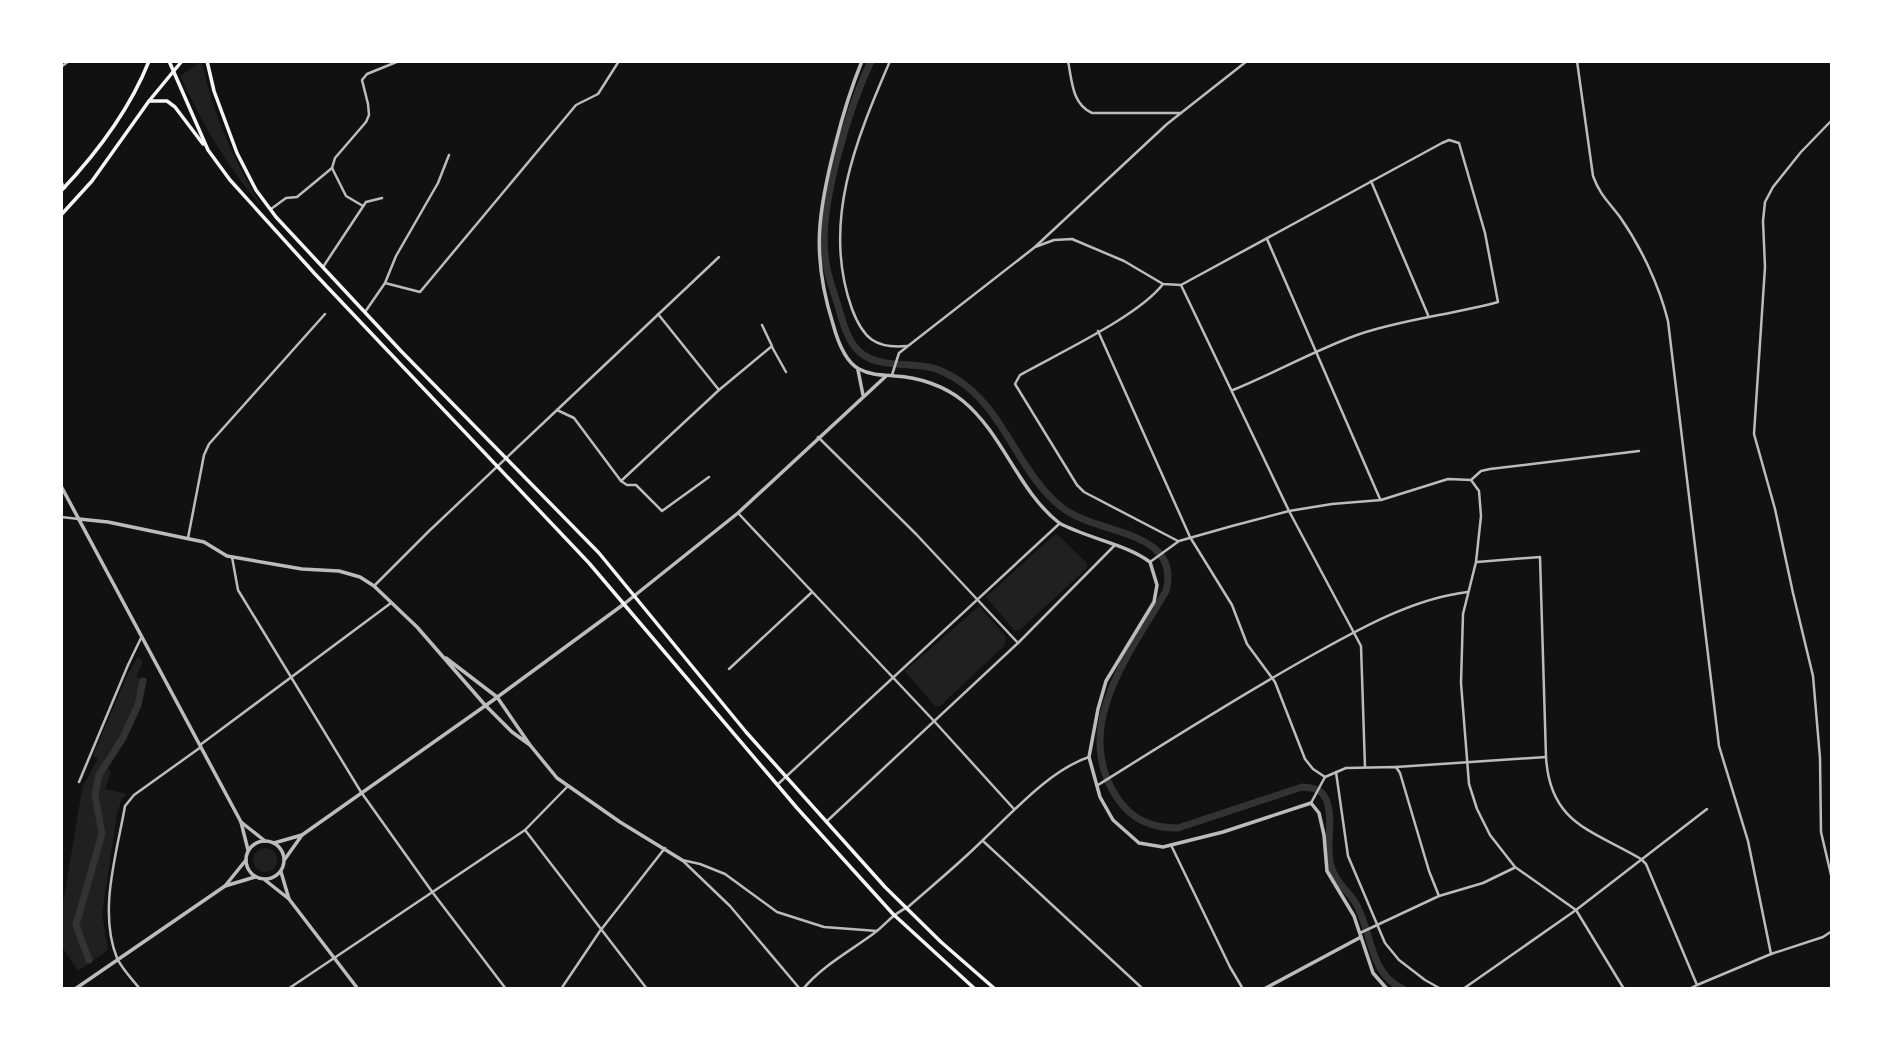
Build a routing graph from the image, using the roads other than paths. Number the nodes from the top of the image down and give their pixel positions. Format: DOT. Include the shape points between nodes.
graph roads {
  1 [pos="69,61"];
  2 [pos="148,61"];
  3 [pos="169,61"];
  4 [pos="183,61"];
  5 [pos="207,61"];
  6 [pos="399,61"];
  7 [pos="618,61"];
  8 [pos="862,61"];
  9 [pos="890,61"];
  10 [pos="1068,61"];
  11 [pos="1247,61"];
  12 [pos="1577,61"];
  13 [pos="61,67"];
  14 [pos="173,71"];
  15 [pos="149,101"];
  16 [pos="1181,113"];
  17 [pos="1832,120"];
  18 [pos="208,150"];
  19 [pos="449,155"];
  20 [pos="332,168"];
  21 [pos="61,181"];
  22 [pos="1371,181"];
  23 [pos="63,190"];
  24 [pos="382,198"];
  25 [pos="363,206"];
  26 [pos="271,209"];
  27 [pos="61,215"];
  28 [pos="1267,239"];
  29 [pos="1035,247"];
  30 [pos="719,257"];
  31 [pos="323,267"];
  32 [pos="385,283"];
  33 [pos="1163,284"];
  34 [pos="1181,285"];
  35 [pos="364,312"];
  36 [pos="326,314"];
  37 [pos="657,314"];
  38 [pos="1428,315"];
  39 [pos="762,325"];
  40 [pos="1098,331"];
  41 [pos="772,346"];
  42 [pos="908,346"];
  43 [pos="1316,354"];
  44 [pos="858,369"];
  45 [pos="786,372"];
  46 [pos="892,375"];
  47 [pos="886,377"];
  48 [pos="719,390"];
  49 [pos="1233,390"];
  50 [pos="863,395"];
  51 [pos="558,410"];
  52 [pos="818,437"];
  53 [pos="1639,450"];
  54 [pos="507,458"];
  55 [pos="497,466"];
  56 [pos="709,477"];
  57 [pos="1471,480"];
  58 [pos="621,481"];
  59 [pos="61,486"];
  60 [pos="1381,500"];
  61 [pos="1289,511"];
  62 [pos="738,513"];
  63 [pos="61,517"];
  64 [pos="79,519"];
  65 [pos="1059,524"];
  66 [pos="1190,537"];
  67 [pos="188,538"];
  68 [pos="1179,541"];
  69 [pos="1114,546"];
  70 [pos="232,557"];
  71 [pos="1150,562"];
  72 [pos="1476,562"];
  73 [pos="374,586"];
  74 [pos="1468,592"];
  75 [pos="811,593"];
  76 [pos="633,595"];
  77 [pos="978,600"];
  78 [pos="391,603"];
  79 [pos="624,604"];
  80 [pos="1354,632"];
  81 [pos="141,638"];
  82 [pos="1018,643"];
  83 [pos="446,658"];
  84 [pos="729,669"];
  85 [pos="291,675"];
  86 [pos="1272,677"];
  87 [pos="891,678"];
  88 [pos="497,696"];
  89 [pos="485,705"];
  90 [pos="934,721"];
  91 [pos="530,745"];
  92 [pos="200,746"];
  93 [pos="1089,757"];
  94 [pos="1546,757"];
  95 [pos="1466,763"];
  96 [pos="1396,766"];
  97 [pos="1365,767"];
  98 [pos="1336,772"];
  99 [pos="1325,777"];
  100 [pos="785,778"];
  101 [pos="79,782"];
  102 [pos="777,785"];
  103 [pos="568,786"];
  104 [pos="1097,786"];
  105 [pos="360,792"];
  106 [pos="1311,803"];
  107 [pos="1707,809"];
  108 [pos="1014,810"];
  109 [pos="241,822"];
  110 [pos="825,822"];
  111 [pos="525,830"];
  112 [pos="302,835"];
  113 [pos="983,841"];
  114 [pos="266,842"];
  115 [pos="273,844"];
  116 [pos="1171,845"];
  117 [pos="665,848"];
  118 [pos="249,851"];
  119 [pos="1641,859"];
  120 [pos="246,860"];
  121 [pos="682,860"];
  122 [pos="284,861"];
  123 [pos="1516,867"];
  124 [pos="280,871"];
  125 [pos="256,877"];
  126 [pos="1832,878"];
  127 [pos="263,879"];
  128 [pos="225,886"];
  129 [pos="433,893"];
  130 [pos="1439,896"];
  131 [pos="289,899"];
  132 [pos="908,908"];
  133 [pos="1576,910"];
  134 [pos="893,914"];
  135 [pos="1378,925"];
  136 [pos="600,931"];
  137 [pos="877,931"];
  138 [pos="1832,931"];
  139 [pos="1361,934"];
  140 [pos="1772,954"];
  141 [pos="334,957"];
  142 [pos="118,960"];
  143 [pos="1696,985"];
  144 [pos="75,989"];
  145 [pos="140,989"];
  146 [pos="288,989"];
  147 [pos="358,989"];
  148 [pos="506,989"];
  149 [pos="561,989"];
  150 [pos="647,989"];
  151 [pos="802,989"];
  152 [pos="975,989"];
  153 [pos="995,989"];
  154 [pos="1143,989"];
  155 [pos="1243,989"];
  156 [pos="1264,989"];
  157 [pos="1387,989"];
  158 [pos="1441,989"];
  159 [pos="1463,989"];
  160 [pos="1624,989"];
  161 [pos="1689,989"];
  1 -- 13 [label="street"];
  2 -- 23 [label="main road" via="113,128"];
  3 -- 14 [label="main road"];
  4 -- 14 [label="main road"];
  5 -- 26 [label="main road" via="237,153"];
  6 -- 20 [label="street" via="362,80 369,115"];
  7 -- 32 [label="street" via="604,88 576,105 420,292"];
  8 -- 44 [label="street" via="849,91 823,192 818,234 824,297 837,338"];
  9 -- 42 [label="street" via="853,156 839,234 841,264 858,326 881,345"];
  10 -- 16 [label="street" via="1077,102 1092,113"];
  11 -- 16 [label="street"];
  12 -- 140 [label="street" via="1593,176 1599,193 1646,261 1668,321 1719,746 1748,841"];
  14 -- 15 [label="main road"];
  14 -- 18 [label="main road"];
  15 -- 18 [label="main road" via="167,101 175,107"];
  15 -- 27 [label="main road" via="92,181"];
  16 -- 29 [label="street"];
  17 -- 126 [label="street" via="1801,152 1765,202 1754,434 1814,676 1821,832"];
  18 -- 55 [label="main road" via="265,220"];
  19 -- 32 [label="street"];
  20 -- 25 [label="street" via="346,196"];
  20 -- 26 [label="street" via="297,197 286,198"];
  21 -- 23 [label="street"];
  22 -- 28 [label="street"];
  22 -- 38 [label="street"];
  22 -- 38 [label="street" via="1449,140 1459,143 1462,150 1498,302"];
  24 -- 25 [label="street"];
  25 -- 31 [label="street"];
  26 -- 31 [label="main road"];
  28 -- 34 [label="street"];
  28 -- 43 [label="street"];
  29 -- 33 [label="street" via="1072,239"];
  29 -- 42 [label="street"];
  30 -- 37 [label="street"];
  31 -- 35 [label="main road"];
  32 -- 35 [label="street"];
  33 -- 34 [label="street"];
  33 -- 40 [label="street" via="1122,318"];
  34 -- 49 [label="street"];
  35 -- 54 [label="main road"];
  36 -- 67 [label="street" via="209,444"];
  37 -- 48 [label="street"];
  37 -- 51 [label="street"];
  38 -- 43 [label="street" via="1357,335"];
  39 -- 41 [label="street"];
  40 -- 66 [label="street"];
  40 -- 68 [label="street" via="1020,375 1016,387 1084,492"];
  41 -- 45 [label="street"];
  41 -- 48 [label="street"];
  42 -- 46 [label="street"];
  43 -- 49 [label="street"];
  43 -- 60 [label="street"];
  44 -- 47 [label="street"];
  44 -- 50 [label="street"];
  46 -- 47 [label="street"];
  46 -- 65 [label="street" via="923,380 963,401"];
  47 -- 50 [label="street"];
  48 -- 58 [label="street"];
  49 -- 61 [label="street"];
  50 -- 52 [label="street"];
  51 -- 54 [label="street"];
  51 -- 58 [label="street" via="574,418"];
  52 -- 62 [label="street"];
  52 -- 77 [label="street"];
  53 -- 57 [label="street" via="1490,469"];
  54 -- 55 [label="street"];
  54 -- 76 [label="main road"];
  55 -- 73 [label="street"];
  55 -- 79 [label="main road"];
  56 -- 58 [label="street" via="662,511 639,487"];
  57 -- 60 [label="street" via="1448,479"];
  57 -- 72 [label="street" via="1479,491 1481,516"];
  59 -- 64 [label="street"];
  60 -- 61 [label="street"];
  61 -- 66 [label="street"];
  61 -- 80 [label="street"];
  62 -- 75 [label="street"];
  62 -- 76 [label="street"];
  63 -- 64 [label="street"];
  64 -- 67 [label="street"];
  64 -- 81 [label="street"];
  65 -- 69 [label="street"];
  65 -- 77 [label="street"];
  66 -- 68 [label="street"];
  66 -- 86 [label="street" via="1232,605 1247,644"];
  67 -- 70 [label="street"];
  68 -- 71 [label="street"];
  69 -- 71 [label="street"];
  69 -- 82 [label="street"];
  70 -- 73 [label="street" via="339,571"];
  70 -- 85 [label="street" via="238,590"];
  71 -- 93 [label="street" via="1157,585 1154,602 1106,681"];
  72 -- 74 [label="street"];
  72 -- 94 [label="street" via="1540,557"];
  73 -- 78 [label="street"];
  74 -- 80 [label="street" via="1447,595"];
  74 -- 95 [label="street" via="1461,683"];
  75 -- 84 [label="street"];
  75 -- 87 [label="street"];
  76 -- 79 [label="street"];
  76 -- 100 [label="main road"];
  77 -- 82 [label="street"];
  77 -- 87 [label="street"];
  78 -- 83 [label="street"];
  78 -- 85 [label="street"];
  79 -- 88 [label="street"];
  79 -- 102 [label="main road"];
  80 -- 86 [label="street"];
  80 -- 97 [label="street" via="1363,663"];
  81 -- 92 [label="street"];
  81 -- 101 [label="street"];
  82 -- 90 [label="street"];
  83 -- 88 [label="street"];
  83 -- 89 [label="street"];
  85 -- 92 [label="street"];
  85 -- 105 [label="street"];
  86 -- 99 [label="street" via="1305,759"];
  86 -- 104 [label="street"];
  87 -- 90 [label="street"];
  87 -- 100 [label="street"];
  88 -- 89 [label="street"];
  88 -- 91 [label="street"];
  89 -- 91 [label="street"];
  89 -- 105 [label="street"];
  90 -- 108 [label="street"];
  90 -- 110 [label="street"];
  91 -- 103 [label="street"];
  92 -- 109 [label="street"];
  92 -- 142 [label="street" via="125,806 109,911"];
  93 -- 104 [label="street"];
  93 -- 108 [label="street" via="1072,763"];
  94 -- 95 [label="street"];
  94 -- 119 [label="street" via="1551,793 1560,808"];
  95 -- 96 [label="street"];
  95 -- 123 [label="street" via="1477,809 1490,835"];
  96 -- 97 [label="street"];
  96 -- 130 [label="street"];
  97 -- 98 [label="street"];
  98 -- 99 [label="street"];
  98 -- 135 [label="street" via="1348,856"];
  99 -- 106 [label="street"];
  100 -- 102 [label="street"];
  100 -- 110 [label="main road"];
  102 -- 134 [label="main road"];
  103 -- 111 [label="street"];
  103 -- 117 [label="street"];
  104 -- 116 [label="street" via="1113,820 1125,833 1139,843"];
  105 -- 112 [label="street"];
  105 -- 129 [label="street"];
  106 -- 116 [label="street"];
  106 -- 139 [label="street" via="1319,813 1327,871"];
  107 -- 119 [label="street"];
  108 -- 113 [label="street"];
  109 -- 114 [label="street"];
  109 -- 118 [label="street"];
  110 -- 132 [label="main road"];
  111 -- 129 [label="street"];
  111 -- 136 [label="street"];
  112 -- 115 [label="street"];
  112 -- 122 [label="street"];
  113 -- 132 [label="street"];
  113 -- 154 [label="street"];
  114 -- 115 [label="street"];
  114 -- 118 [label="street"];
  115 -- 122 [label="street" via="282,851"];
  116 -- 155 [label="street"];
  117 -- 121 [label="street"];
  117 -- 136 [label="street"];
  118 -- 120 [label="street"];
  119 -- 133 [label="street"];
  119 -- 143 [label="street"];
  120 -- 125 [label="street"];
  120 -- 128 [label="street"];
  121 -- 137 [label="street" via="725,874 777,912 824,927"];
  121 -- 151 [label="street" via="730,906"];
  122 -- 124 [label="street"];
  123 -- 130 [label="street"];
  123 -- 133 [label="street"];
  124 -- 127 [label="street"];
  124 -- 131 [label="street"];
  125 -- 127 [label="street"];
  125 -- 128 [label="street"];
  127 -- 131 [label="street"];
  128 -- 142 [label="street"];
  129 -- 141 [label="street"];
  129 -- 148 [label="street"];
  130 -- 135 [label="street"];
  131 -- 141 [label="street"];
  132 -- 134 [label="street"];
  132 -- 153 [label="main road"];
  133 -- 159 [label="street"];
  133 -- 160 [label="street"];
  134 -- 137 [label="street"];
  134 -- 152 [label="main road"];
  135 -- 139 [label="street"];
  135 -- 158 [label="street" via="1399,960"];
  136 -- 149 [label="street"];
  136 -- 150 [label="street"];
  137 -- 151 [label="street"];
  138 -- 140 [label="street"];
  139 -- 156 [label="street"];
  139 -- 157 [label="street" via="1373,973"];
  140 -- 143 [label="street"];
  141 -- 146 [label="street"];
  141 -- 147 [label="street"];
  142 -- 144 [label="street"];
  142 -- 145 [label="street"];
  143 -- 161 [label="street"];
}
